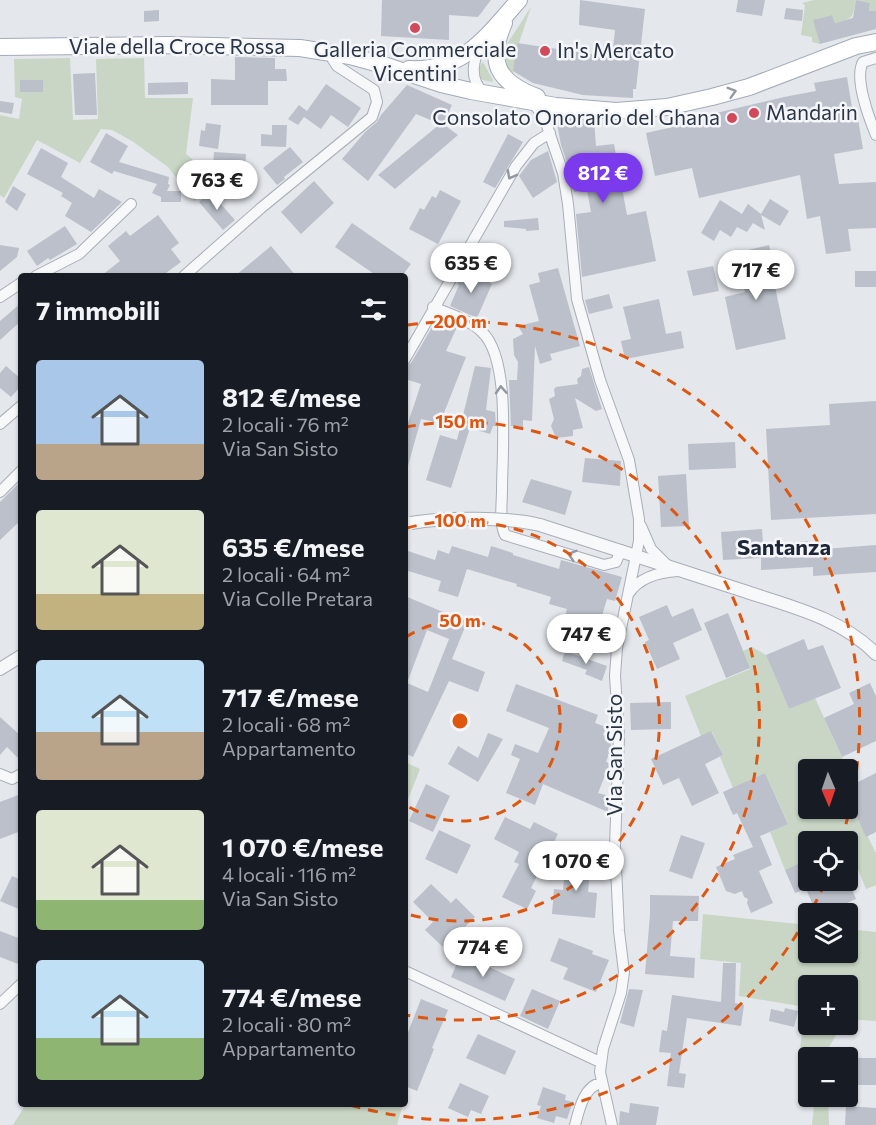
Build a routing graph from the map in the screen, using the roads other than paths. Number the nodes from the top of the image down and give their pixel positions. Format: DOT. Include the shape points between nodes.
graph roads {
  1 [pos="516,4"];
  2 [pos="876,42"];
  3 [pos="480,43"];
  4 [pos="0,47"];
  5 [pos="333,52"];
  6 [pos="876,58"];
  7 [pos="387,66"];
  8 [pos="485,94"];
  9 [pos="533,102"];
  10 [pos="563,107"];
  11 [pos="549,131"];
  12 [pos="876,135"];
  13 [pos="131,204"];
  14 [pos="42,273"];
  15 [pos="187,273"];
  16 [pos="18,285"];
  17 [pos="0,297"];
  18 [pos="433,307"];
  19 [pos="408,353"];
  20 [pos="18,409"];
  21 [pos="0,424"];
  22 [pos="18,474"];
  23 [pos="0,492"];
  24 [pos="640,523"];
  25 [pos="408,524"];
  26 [pos="621,550"];
  27 [pos="636,555"];
  28 [pos="670,566"];
  29 [pos="683,571"];
  30 [pos="627,596"];
  31 [pos="876,654"];
  32 [pos="18,658"];
  33 [pos="0,669"];
  34 [pos="0,774"];
  35 [pos="16,777"];
  36 [pos="408,972"];
  37 [pos="18,987"];
  38 [pos="0,1004"];
  39 [pos="600,1062"];
  40 [pos="602,1083"];
  41 [pos="575,1125"];
  42 [pos="612,1125"];
  1 -- 3 [label="main road"];
  1 -- 10 [label="main road" via="497,43 495,57 499,70 520,90"];
  10 -- 2 [label="main road, Viale della Croce Rossa, one-way" via="624,111 686,104"];
  3 -- 7 [label="main road" via="459,58 434,68"];
  3 -- 8 [label="street" via="474,75"];
  4 -- 5 [label="main road, Viale della Croce Rossa" via="280,46"];
  5 -- 7 [label="main road, Viale della Croce Rossa"];
  5 -- 15 [label="street" via="337,66 374,90 377,102 372,117"];
  6 -- 12 [label="street" via="862,62 860,73"];
  7 -- 8 [label="main road, Viale della Croce Rossa"];
  8 -- 9 [label="main road, Viale della Croce Rossa"];
  9 -- 10 [label="main road, Viale della Croce Rossa"];
  9 -- 11 [label="street, Via San Sisto"];
  10 -- 11 [label="street" via="549,113"];
  11 -- 18 [label="street, one-way" via="518,162"];
  11 -- 24 [label="street, Via San Sisto" via="566,187 577,299 630,464"];
  13 -- 14 [label="street" via="79,254"];
  16 -- 17 [label="street"];
  18 -- 19 [label="street"];
  26 -- 18 [label="street, one-way" via="616,562 607,565 505,535 501,506 502,394 495,353 478,329"];
  20 -- 21 [label="street"];
  22 -- 23 [label="street"];
  24 -- 27 [label="street, Via San Sisto"];
  24 -- 28 [label="street, Via San Sisto" via="651,549"];
  25 -- 26 [label="street, bridge" via="453,519 517,522 540,525"];
  26 -- 27 [label="street"];
  27 -- 28 [label="street"];
  27 -- 30 [label="street, Via San Sisto"];
  28 -- 29 [label="street"];
  29 -- 30 [label="street" via="652,575"];
  29 -- 31 [label="street" via="828,621 852,633"];
  30 -- 39 [label="street, Via San Sisto" via="615,676 619,736 615,846 624,972"];
  32 -- 33 [label="street"];
  34 -- 35 [label="street"];
  36 -- 39 [label="street"];
  37 -- 38 [label="street"];
  39 -- 40 [label="street, Via San Sisto"];
  40 -- 41 [label="street" via="588,1092"];
  40 -- 42 [label="street, Via San Sisto"];
}
